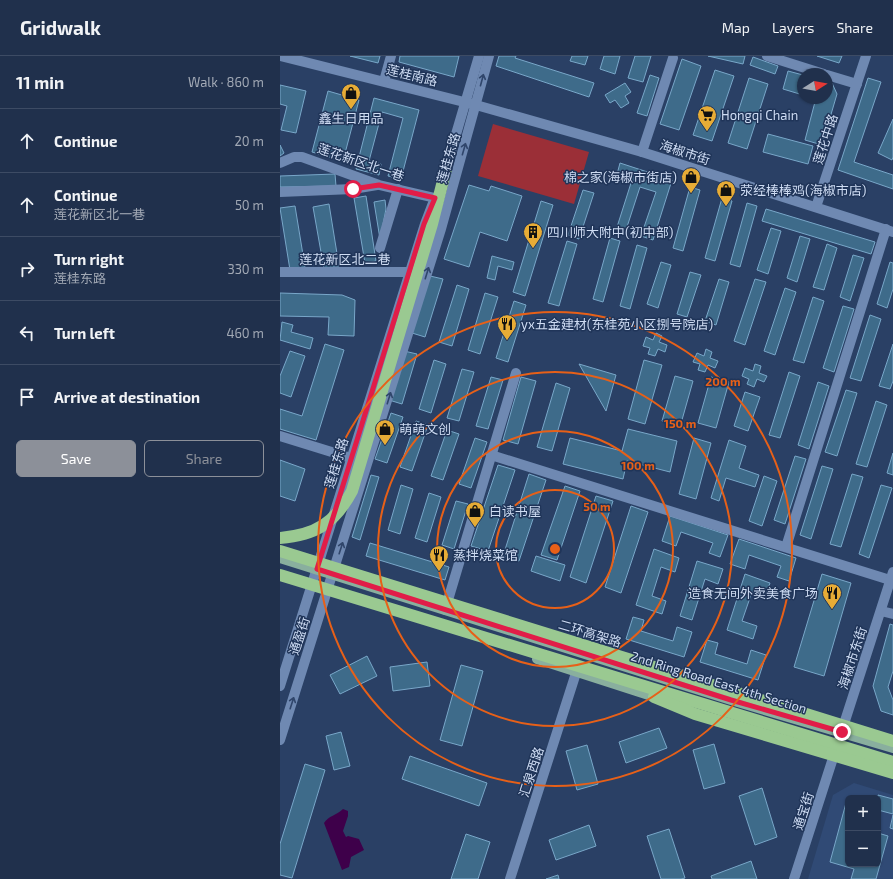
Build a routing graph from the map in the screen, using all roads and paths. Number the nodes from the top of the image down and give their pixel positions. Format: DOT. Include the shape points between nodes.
graph roads {
  1 [pos="281,56"];
  2 [pos="392,56"];
  3 [pos="479,56"];
  4 [pos="489,56"];
  5 [pos="767,56"];
  6 [pos="866,56"];
  7 [pos="673,58"];
  8 [pos="806,68"];
  9 [pos="833,76"];
  10 [pos="384,81"];
  11 [pos="857,84"];
  12 [pos="471,104"];
  13 [pos="642,152"];
  14 [pos="280,163"];
  15 [pos="446,169"];
  16 [pos="379,185"];
  17 [pos="398,190"];
  18 [pos="280,192"];
  19 [pos="435,198"];
  20 [pos="816,207"];
  21 [pos="889,230"];
  22 [pos="380,248"];
  23 [pos="280,272"];
  24 [pos="410,272"];
  25 [pos="516,373"];
  26 [pos="280,436"];
  27 [pos="491,455"];
  28 [pos="351,458"];
  29 [pos="280,538"];
  30 [pos="786,547"];
  31 [pos="280,551"];
  32 [pos="280,558"];
  33 [pos="317,569"];
  34 [pos="280,570"];
  35 [pos="333,574"];
  36 [pos="280,575"];
  37 [pos="892,576"];
  38 [pos="313,580"];
  39 [pos="329,585"];
  40 [pos="445,610"];
  41 [pos="881,610"];
  42 [pos="893,614"];
  43 [pos="583,654"];
  44 [pos="578,670"];
  45 [pos="280,686"];
  46 [pos="842,732"];
  47 [pos="893,733"];
  48 [pos="280,740"];
  49 [pos="893,741"];
  50 [pos="893,748"];
  51 [pos="836,752"];
  52 [pos="893,762"];
  53 [pos="893,769"];
  54 [pos="893,773"];
  55 [pos="510,879"];
  56 [pos="794,879"];
  1 -- 10 [label="street, 莲桂南路"];
  2 -- 10 [label="street"];
  3 -- 12 [label="street"];
  12 -- 4 [label="street, one-way"];
  5 -- 8 [label="street"];
  6 -- 11 [label="street, 莲花中路"];
  7 -- 13 [label="street"];
  9 -- 11 [label="street"];
  10 -- 12 [label="street, 莲桂南路"];
  11 -- 20 [label="street, 莲花中路"];
  12 -- 13 [label="street, 海椒市街"];
  12 -- 15 [label="street, 莲桂东路"];
  35 -- 12 [label="street, 莲桂东路, one-way" via="441,229"];
  13 -- 20 [label="street, 海椒市街"];
  14 -- 16 [label="street, 莲花新区北一巷" via="302,156"];
  15 -- 19 [label="street, 莲桂东路"];
  15 -- 29 [label="highway" via="352,491 343,508 323,527 310,533"];
  16 -- 17 [label="street, 莲花新区北一巷"];
  16 -- 18 [label="street" via="353,189"];
  17 -- 19 [label="street, 莲花新区北一巷"];
  17 -- 22 [label="street"];
  19 -- 24 [label="street, 莲桂东路"];
  20 -- 21 [label="street, 海椒市街"];
  21 -- 30 [label="street"];
  23 -- 24 [label="street, 莲花新区北二巷"];
  24 -- 28 [label="street, 莲桂东路"];
  25 -- 27 [label="street"];
  26 -- 28 [label="street"];
  27 -- 30 [label="street"];
  27 -- 40 [label="street"];
  28 -- 33 [label="street, 莲桂东路"];
  30 -- 37 [label="street"];
  31 -- 49 [label="highway, 二环高架路"];
  32 -- 33 [label="main road, 2nd Ring Road East 4th Section"];
  33 -- 35 [label="main road, 2nd Ring Road East 4th Section"];
  33 -- 38 [label="street, 莲桂东路"];
  34 -- 38 [label="main road"];
  35 -- 39 [label="street, 莲桂东路"];
  35 -- 40 [label="main road, 2nd Ring Road East 4th Section"];
  36 -- 44 [label="highway"];
  37 -- 41 [label="street, 海椒市东街"];
  38 -- 39 [label="main road"];
  38 -- 45 [label="street, 通盈街"];
  39 -- 44 [label="main road"];
  48 -- 39 [label="street, 通盈街, one-way"];
  40 -- 43 [label="main road, 2nd Ring Road East 4th Section"];
  41 -- 42 [label="street"];
  41 -- 46 [label="street, 海椒市东街"];
  43 -- 46 [label="main road, 2nd Ring Road East 4th Section"];
  43 -- 47 [label="highway" via="636,656"];
  44 -- 51 [label="main road"];
  44 -- 52 [label="highway"];
  44 -- 54 [label="highway" via="695,714"];
  44 -- 55 [label="street, 汇泉西路"];
  46 -- 50 [label="main road, 2nd Ring Road East 4th Section"];
  46 -- 51 [label="street, 海椒市东街"];
  51 -- 53 [label="main road"];
  51 -- 56 [label="street, 通宝街"];
}
